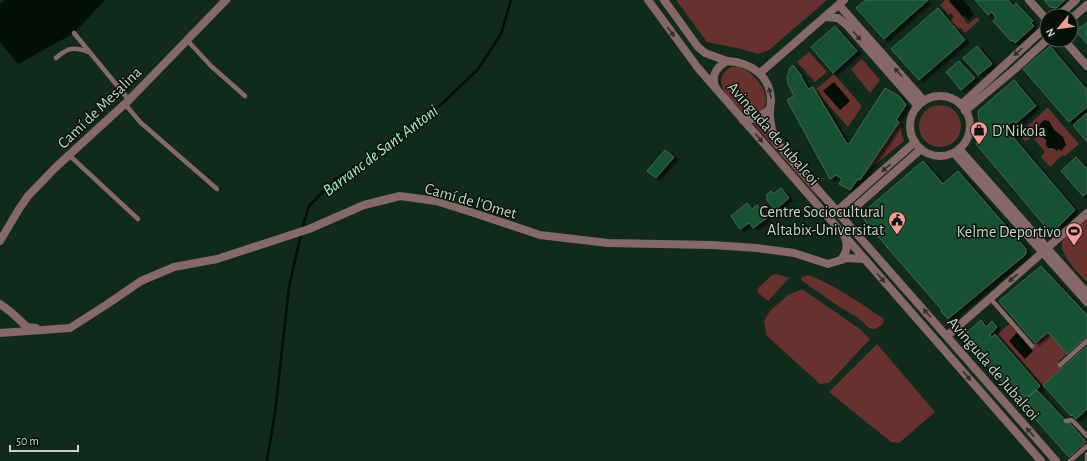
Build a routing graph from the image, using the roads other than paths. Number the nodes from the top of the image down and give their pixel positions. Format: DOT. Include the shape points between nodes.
graph roads {
  1 [pos="648,0"];
  2 [pos="664,0"];
  3 [pos="848,0"];
  4 [pos="1029,0"];
  5 [pos="1076,0"];
  6 [pos="221,1"];
  7 [pos="841,2"];
  8 [pos="1087,5"];
  9 [pos="1067,8"];
  10 [pos="1039,11"];
  11 [pos="1079,12"];
  12 [pos="826,16"];
  13 [pos="853,20"];
  14 [pos="74,33"];
  15 [pos="1039,34"];
  16 [pos="187,40"];
  17 [pos="1039,47"];
  18 [pos="1071,48"];
  19 [pos="90,53"];
  20 [pos="56,58"];
  21 [pos="727,61"];
  22 [pos="1087,66"];
  23 [pos="760,73"];
  24 [pos="715,87"];
  25 [pos="245,96"];
  26 [pos="127,102"];
  27 [pos="921,104"];
  28 [pos="963,108"];
  29 [pos="770,109"];
  30 [pos="744,120"];
  31 [pos="918,146"];
  32 [pos="956,151"];
  33 [pos="69,155"];
  34 [pos="217,190"];
  35 [pos="837,211"];
  36 [pos="1087,213"];
  37 [pos="842,218"];
  38 [pos="138,219"];
  39 [pos="845,237"];
  40 [pos="0,241"];
  41 [pos="1045,250"];
  42 [pos="864,259"];
  43 [pos="841,260"];
  44 [pos="1087,293"];
  45 [pos="990,298"];
  46 [pos="1087,302"];
  47 [pos="0,304"];
  48 [pos="46,330"];
  49 [pos="0,333"];
  50 [pos="947,336"];
  51 [pos="1087,341"];
  52 [pos="1032,346"];
  53 [pos="1060,365"];
  54 [pos="1066,421"];
  55 [pos="1087,436"];
  56 [pos="1087,446"];
  57 [pos="1087,454"];
  58 [pos="1087,460"];
  59 [pos="1041,461"];
  60 [pos="1056,461"];
  61 [pos="1070,461"];
  1 -- 24 [label="street, one-way"];
  2 -- 21 [label="street" via="698,47 705,53"];
  3 -- 13 [label="street"];
  4 -- 10 [label="street"];
  5 -- 9 [label="street"];
  6 -- 16 [label="street, Camí de Mesalina"];
  7 -- 12 [label="street"];
  7 -- 13 [label="street"];
  8 -- 11 [label="street"];
  12 -- 23 [label="street"];
  12 -- 27 [label="street, one-way" via="838,18 847,25"];
  27 -- 13 [label="street, one-way"];
  14 -- 19 [label="lane"];
  15 -- 28 [label="street, one-way"];
  16 -- 25 [label="lane" via="211,66"];
  16 -- 26 [label="street, Camí de Mesalina"];
  17 -- 28 [label="street" via="1015,69"];
  18 -- 22 [label="street"];
  19 -- 20 [label="lane" via="71,48"];
  19 -- 26 [label="lane"];
  21 -- 23 [label="street, Avinguda de Jubalcoi" via="737,62"];
  21 -- 24 [label="street, Avinguda de Jubalcoi" via="719,66 714,75"];
  29 -- 23 [label="street, Avinguda de Jubalcoi, one-way" via="771,95"];
  24 -- 30 [label="street, Avinguda de Jubalcoi"];
  26 -- 33 [label="street, Camí de Mesalina"];
  26 -- 34 [label="lane" via="140,122"];
  27 -- 28 [label="street" via="929,99 943,97 955,101"];
  27 -- 31 [label="street" via="910,123 910,130"];
  28 -- 32 [label="street" via="969,119 969,134 965,143"];
  29 -- 30 [label="street" via="752,120"];
  29 -- 35 [label="street, Avinguda de Jubalcoi" via="770,121 777,143"];
  30 -- 39 [label="street, Avinguda de Jubalcoi, one-way"];
  31 -- 32 [label="street" via="934,156"];
  31 -- 35 [label="street, one-way"];
  31 -- 37 [label="street"];
  32 -- 41 [label="street"];
  33 -- 38 [label="lane"];
  33 -- 40 [label="street, Camí de Mesalina" via="28,196"];
  35 -- 37 [label="street, Avinguda de Jubalcoi"];
  36 -- 41 [label="street"];
  50 -- 37 [label="street, Avinguda de Jubalcoi, one-way"];
  39 -- 42 [label="street, Avinguda de Jubalcoi"];
  39 -- 43 [label="street" via="846,254"];
  41 -- 44 [label="street"];
  41 -- 45 [label="street, one-way"];
  41 -- 46 [label="street"];
  42 -- 43 [label="street, Camí de l'Omet"];
  42 -- 59 [label="street, Avinguda de Jubalcoi, one-way"];
  43 -- 48 [label="street, Camí de l'Omet" via="828,264 794,253 757,248 608,243 540,235 436,202 400,196 364,205 309,229 217,259 174,267 140,281 70,328"];
  45 -- 50 [label="street"];
  45 -- 52 [label="lane"];
  47 -- 48 [label="street, Camí de l'Omet" via="28,327"];
  48 -- 49 [label="street, Camí de l'Omet"];
  60 -- 50 [label="street, Avinguda de Jubalcoi, one-way"];
  51 -- 53 [label="lane"];
  54 -- 55 [label="lane" via="1073,421"];
  56 -- 61 [label="lane"];
  57 -- 58 [label="lane"];
}
